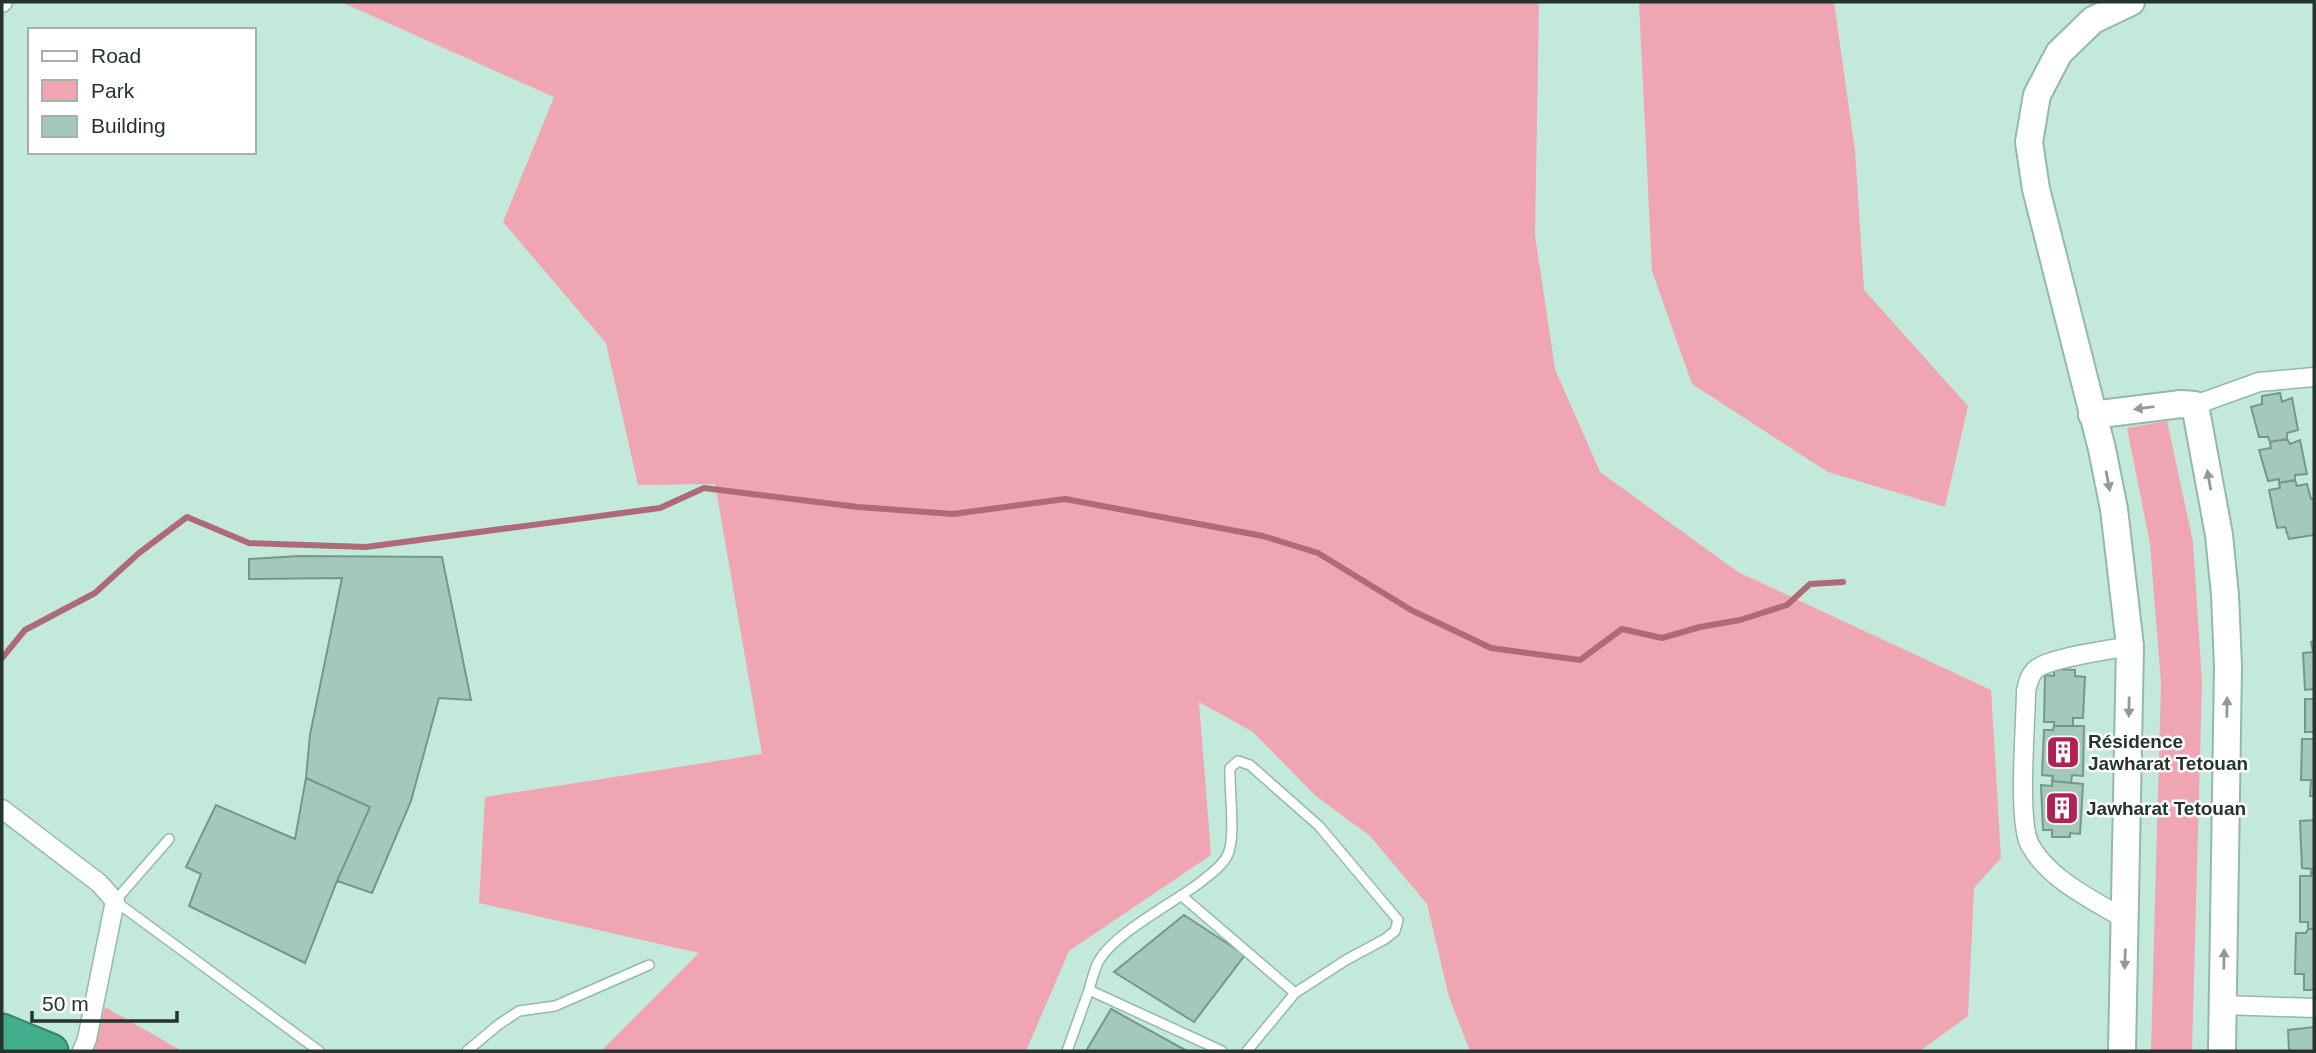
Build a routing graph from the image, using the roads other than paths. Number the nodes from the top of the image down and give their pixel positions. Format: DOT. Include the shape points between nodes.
graph roads {
  1 [pos="2131,2"];
  2 [pos="2314,377"];
  3 [pos="2195,405"];
  4 [pos="2092,415"];
  5 [pos="2130,646"];
  6 [pos="2,809"];
  7 [pos="169,839"];
  8 [pos="1182,896"];
  9 [pos="115,901"];
  10 [pos="2126,920"];
  11 [pos="649,965"];
  12 [pos="1089,990"];
  13 [pos="1295,993"];
  14 [pos="2223,1005"];
  15 [pos="2314,1008"];
  16 [pos="2,1031"];
  17 [pos="51,1051"];
  18 [pos="82,1051"];
  19 [pos="320,1051"];
  20 [pos="467,1051"];
  21 [pos="1067,1051"];
  22 [pos="1222,1051"];
  23 [pos="1247,1051"];
  24 [pos="2122,1051"];
  25 [pos="2222,1051"];
  1 -- 4 [label="street" via="2093,20 2059,53 2037,95 2029,142 2036,189"];
  2 -- 3 [label="street" via="2259,382"];
  3 -- 4 [label="street, one-way"];
  14 -- 3 [label="street, one-way" via="2225,595"];
  4 -- 5 [label="street, one-way" via="2114,509"];
  5 -- 10 [label="street, one-way"];
  5 -- 10 [label="street" via="2036,669 2026,691 2024,789 2024,823 2030,846 2067,883"];
  6 -- 9 [label="street" via="99,883"];
  7 -- 9 [label="lane"];
  8 -- 12 [label="lane" via="1108,948"];
  8 -- 13 [label="lane"];
  8 -- 13 [label="lane" via="1219,867 1228,854 1230,768 1238,761 1250,765 1319,826 1398,920 1395,931 1385,939"];
  9 -- 18 [label="street"];
  9 -- 19 [label="lane"];
  10 -- 24 [label="street, one-way"];
  11 -- 20 [label="lane" via="555,1006 519,1011"];
  12 -- 21 [label="lane"];
  12 -- 22 [label="lane"];
  13 -- 23 [label="lane"];
  14 -- 15 [label="street"];
  14 -- 25 [label="street"];
  16 -- 17 [label="highway"];
}
